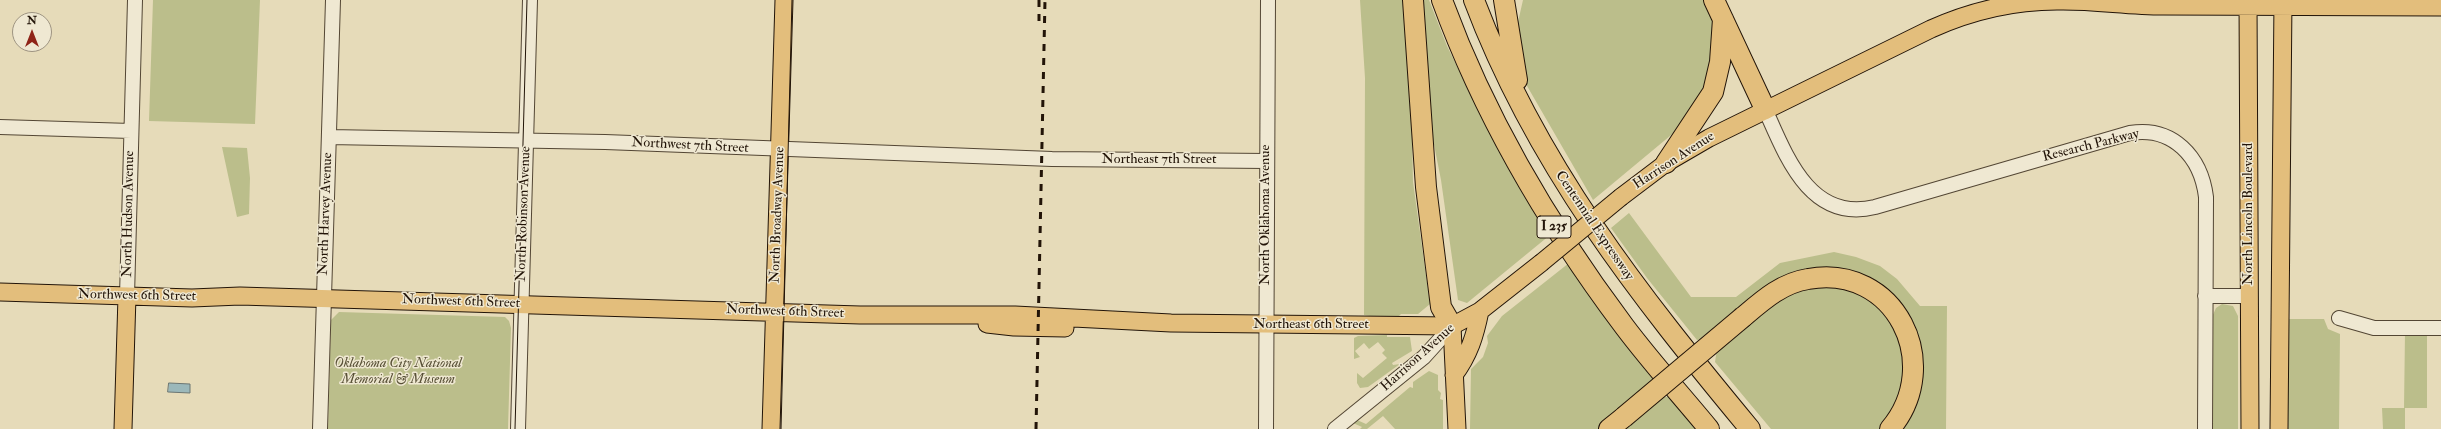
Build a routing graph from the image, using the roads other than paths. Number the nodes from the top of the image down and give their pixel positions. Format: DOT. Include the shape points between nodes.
graph roads {
  1 [pos="135,0"];
  2 [pos="333,0"];
  3 [pos="530,0"];
  4 [pos="784,0"];
  5 [pos="1268,0"];
  6 [pos="1413,0"];
  7 [pos="1442,0"];
  8 [pos="1474,0"];
  9 [pos="1504,0"];
  10 [pos="1517,0"];
  11 [pos="1714,0"];
  12 [pos="2059,0"];
  13 [pos="2248,3"];
  14 [pos="2283,3"];
  15 [pos="2441,7"];
  16 [pos="1723,20"];
  17 [pos="1508,30"];
  18 [pos="1521,102"];
  19 [pos="1769,107"];
  20 [pos="0,127"];
  21 [pos="131,131"];
  22 [pos="329,137"];
  23 [pos="526,141"];
  24 [pos="780,150"];
  25 [pos="1052,159"];
  26 [pos="1266,161"];
  27 [pos="1666,163"];
  28 [pos="0,292"];
  29 [pos="127,296"];
  30 [pos="2206,296"];
  31 [pos="2250,296"];
  32 [pos="324,298"];
  33 [pos="521,304"];
  34 [pos="1480,311"];
  35 [pos="775,312"];
  36 [pos="2339,318"];
  37 [pos="1015,321"];
  38 [pos="1266,325"];
  39 [pos="1452,326"];
  40 [pos="2441,328"];
  41 [pos="1454,375"];
  42 [pos="1616,423"];
  43 [pos="1750,428"];
  44 [pos="123,429"];
  45 [pos="320,429"];
  46 [pos="518,429"];
  47 [pos="771,429"];
  48 [pos="1266,429"];
  49 [pos="1335,429"];
  50 [pos="1457,429"];
  51 [pos="1709,429"];
  52 [pos="1890,429"];
  53 [pos="2205,429"];
  54 [pos="2250,429"];
  55 [pos="2279,429"];
  1 -- 21 [label="street, North Hudson Avenue"];
  2 -- 22 [label="street, North Harvey Avenue"];
  3 -- 23 [label="street, North Robinson Avenue"];
  4 -- 24 [label="main road, North Broadway Avenue"];
  5 -- 26 [label="street, North Oklahoma Avenue"];
  6 -- 39 [label="highway" via="1426,187 1441,307"];
  7 -- 51 [label="highway, I 235" via="1478,87 1550,221 1625,328"];
  8 -- 18 [label="highway, Centennial Expressway / I 235"];
  9 -- 17 [label="highway"];
  10 -- 17 [label="highway"];
  11 -- 16 [label="highway"];
  12 -- 13 [label="main road, Harrison Avenue" via="2142,6"];
  12 -- 19 [label="main road, Harrison Avenue" via="1988,8 1957,18"];
  13 -- 14 [label="main road, Harrison Avenue"];
  13 -- 31 [label="main road, North Lincoln Boulevard"];
  14 -- 15 [label="main road, Harrison Avenue"];
  14 -- 55 [label="main road"];
  16 -- 19 [label="highway"];
  16 -- 27 [label="highway" via="1720,62 1713,92"];
  17 -- 18 [label="highway"];
  18 -- 43 [label="highway, Centennial Expressway / I 235" via="1551,160 1600,239 1657,315"];
  19 -- 27 [label="main road, Harrison Avenue"];
  19 -- 30 [label="street, Research Parkway" via="1791,167 1814,192 1827,202 1842,208 1867,209 2124,135 2144,132 2171,140 2185,149 2202,177 2206,197"];
  20 -- 21 [label="street"];
  21 -- 29 [label="street, North Hudson Avenue"];
  22 -- 23 [label="street, Northwest 7th Street"];
  22 -- 32 [label="street, North Harvey Avenue"];
  23 -- 24 [label="street, Northwest 7th Street"];
  23 -- 33 [label="street, North Robinson Avenue"];
  24 -- 25 [label="street, Northwest 7th Street"];
  24 -- 35 [label="main road, North Broadway Avenue"];
  25 -- 26 [label="street, Northeast 7th Street"];
  26 -- 38 [label="street, North Oklahoma Avenue"];
  27 -- 34 [label="main road, Harrison Avenue, bridge"];
  28 -- 29 [label="main road, Northwest 6th Street"];
  29 -- 32 [label="main road, Northwest 6th Street"];
  29 -- 44 [label="main road, North Hudson Avenue"];
  30 -- 31 [label="street"];
  30 -- 53 [label="street, Research Parkway"];
  31 -- 54 [label="main road, North Lincoln Boulevard"];
  32 -- 33 [label="main road, Northwest 6th Street"];
  32 -- 45 [label="street, North Harvey Avenue"];
  33 -- 35 [label="main road, Northwest 6th Street"];
  33 -- 46 [label="street, North Robinson Avenue"];
  34 -- 39 [label="main road, Harrison Avenue"];
  34 -- 41 [label="main road" via="1467,359"];
  35 -- 37 [label="main road, Northwest 6th Street"];
  35 -- 47 [label="main road, North Broadway Avenue"];
  36 -- 40 [label="street" via="2374,328"];
  37 -- 38 [label="main road, Northeast 6th Street" via="1065,328 1171,323"];
  38 -- 39 [label="main road, Northeast 6th Street"];
  38 -- 48 [label="street, North Oklahoma Avenue"];
  39 -- 41 [label="main road"];
  39 -- 49 [label="street, Harrison Avenue" via="1424,357"];
  41 -- 50 [label="main road"];
  42 -- 52 [label="highway, bridge" via="1763,300 1785,286 1818,278 1862,285 1884,300 1900,318 1907,331 1914,359 1914,375 1908,399"];
}
